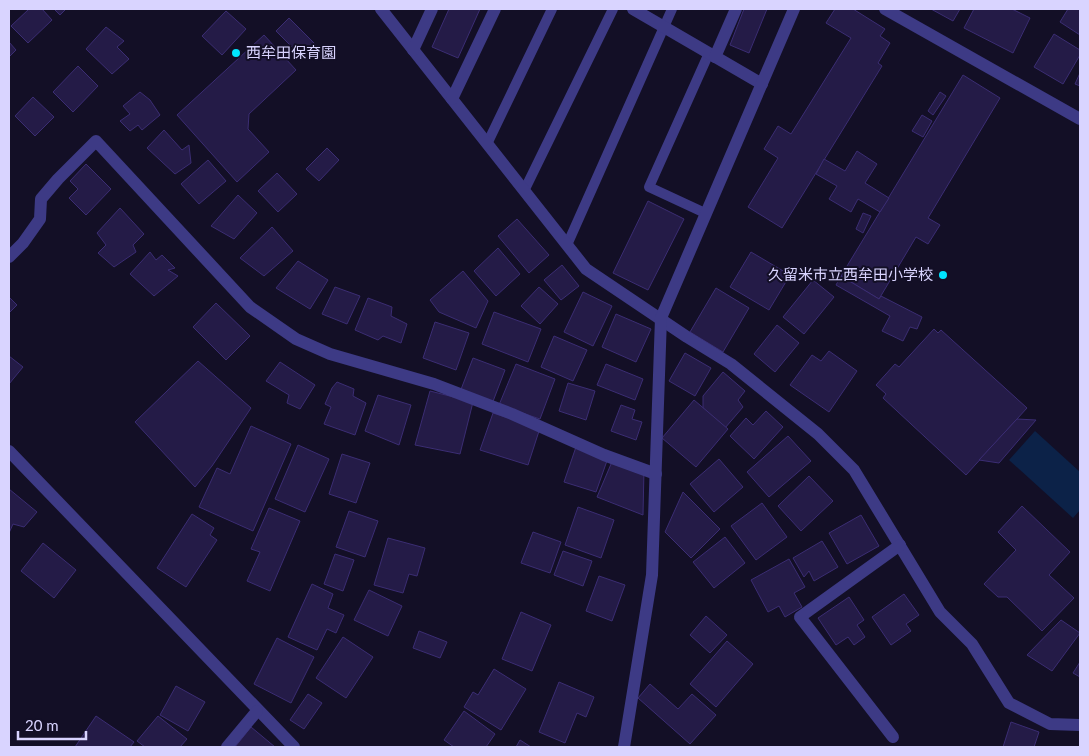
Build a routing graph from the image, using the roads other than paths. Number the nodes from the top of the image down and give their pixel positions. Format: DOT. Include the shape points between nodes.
graph roads {
  1 [pos="381,9"];
  2 [pos="432,9"];
  3 [pos="495,9"];
  4 [pos="552,9"];
  5 [pos="613,9"];
  6 [pos="633,9"];
  7 [pos="672,9"];
  8 [pos="736,9"];
  9 [pos="794,9"];
  10 [pos="885,9"];
  11 [pos="663,27"];
  12 [pos="413,50"];
  13 [pos="712,55"];
  14 [pos="762,84"];
  15 [pos="452,99"];
  16 [pos="1080,119"];
  17 [pos="488,144"];
  18 [pos="524,191"];
  19 [pos="705,213"];
  20 [pos="567,245"];
  21 [pos="9,257"];
  22 [pos="661,318"];
  23 [pos="9,451"];
  24 [pos="656,474"];
  25 [pos="900,545"];
  26 [pos="257,711"];
  27 [pos="1080,725"];
  28 [pos="893,736"];
  29 [pos="227,747"];
  30 [pos="294,747"];
  31 [pos="624,747"];
  1 -- 12 [label="street"];
  2 -- 12 [label="street"];
  3 -- 15 [label="street"];
  4 -- 17 [label="lane"];
  5 -- 18 [label="lane"];
  6 -- 11 [label="street"];
  7 -- 11 [label="lane"];
  8 -- 13 [label="street"];
  9 -- 14 [label="street"];
  10 -- 16 [label="street"];
  11 -- 13 [label="street"];
  11 -- 20 [label="lane"];
  12 -- 15 [label="street"];
  13 -- 14 [label="street"];
  13 -- 19 [label="lane" via="649,187"];
  14 -- 19 [label="street"];
  15 -- 17 [label="street"];
  17 -- 18 [label="street"];
  18 -- 20 [label="street"];
  19 -- 22 [label="street"];
  20 -- 22 [label="street" via="586,268"];
  21 -- 24 [label="street" via="40,220 41,199 96,141 250,307 296,339 330,354 452,391"];
  22 -- 24 [label="street"];
  22 -- 25 [label="street" via="731,364 818,434 854,470"];
  23 -- 26 [label="street"];
  24 -- 31 [label="street" via="652,575"];
  25 -- 27 [label="street" via="940,612 972,644 1009,703 1050,724"];
  25 -- 28 [label="street" via="800,617"];
  26 -- 29 [label="street"];
  26 -- 30 [label="street"];
}
